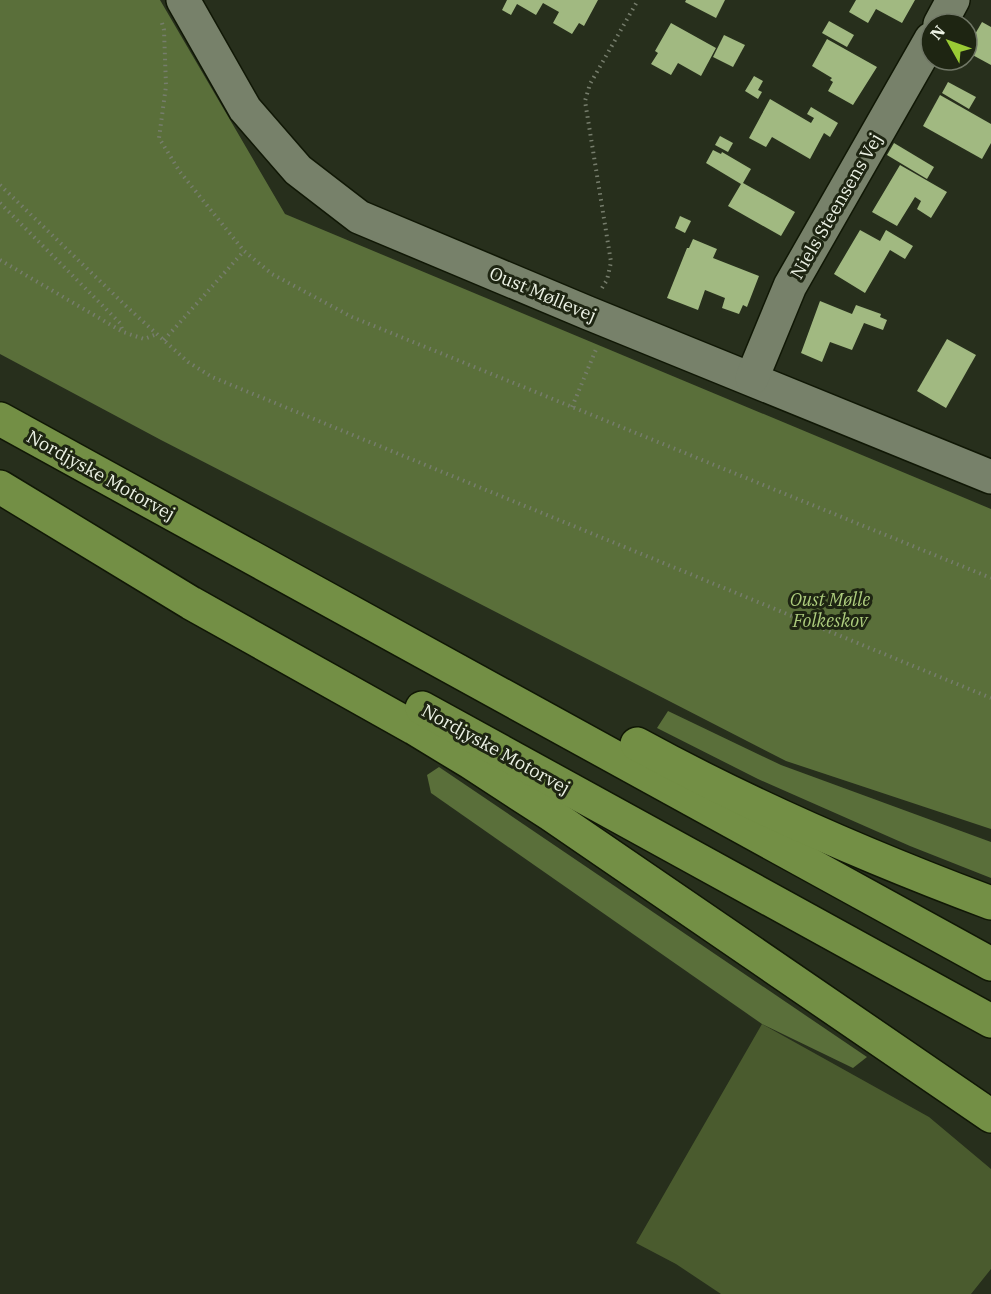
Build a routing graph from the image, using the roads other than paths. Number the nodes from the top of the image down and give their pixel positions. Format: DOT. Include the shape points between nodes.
graph roads {
  1 [pos="172,11"];
  2 [pos="919,60"];
  3 [pos="752,378"];
  4 [pos="0,418"];
  5 [pos="0,476"];
  6 [pos="991,477"];
  7 [pos="0,487"];
  8 [pos="991,903"];
  9 [pos="991,964"];
  10 [pos="991,1021"];
  11 [pos="984,1114"];
  1 -- 3 [label="street, Oust Møllevej" via="245,109 298,170 359,217"];
  2 -- 3 [label="street, Niels Steensens Vej" via="790,286"];
  3 -- 6 [label="street, Oust Møllevej"];
  4 -- 8 [label="highway" via="308,565 753,802"];
  4 -- 9 [label="highway, Nordjyske Motorvej"];
  5 -- 10 [label="highway, Nordjyske Motorvej"];
  7 -- 11 [label="highway" via="191,603 470,762"];
}
